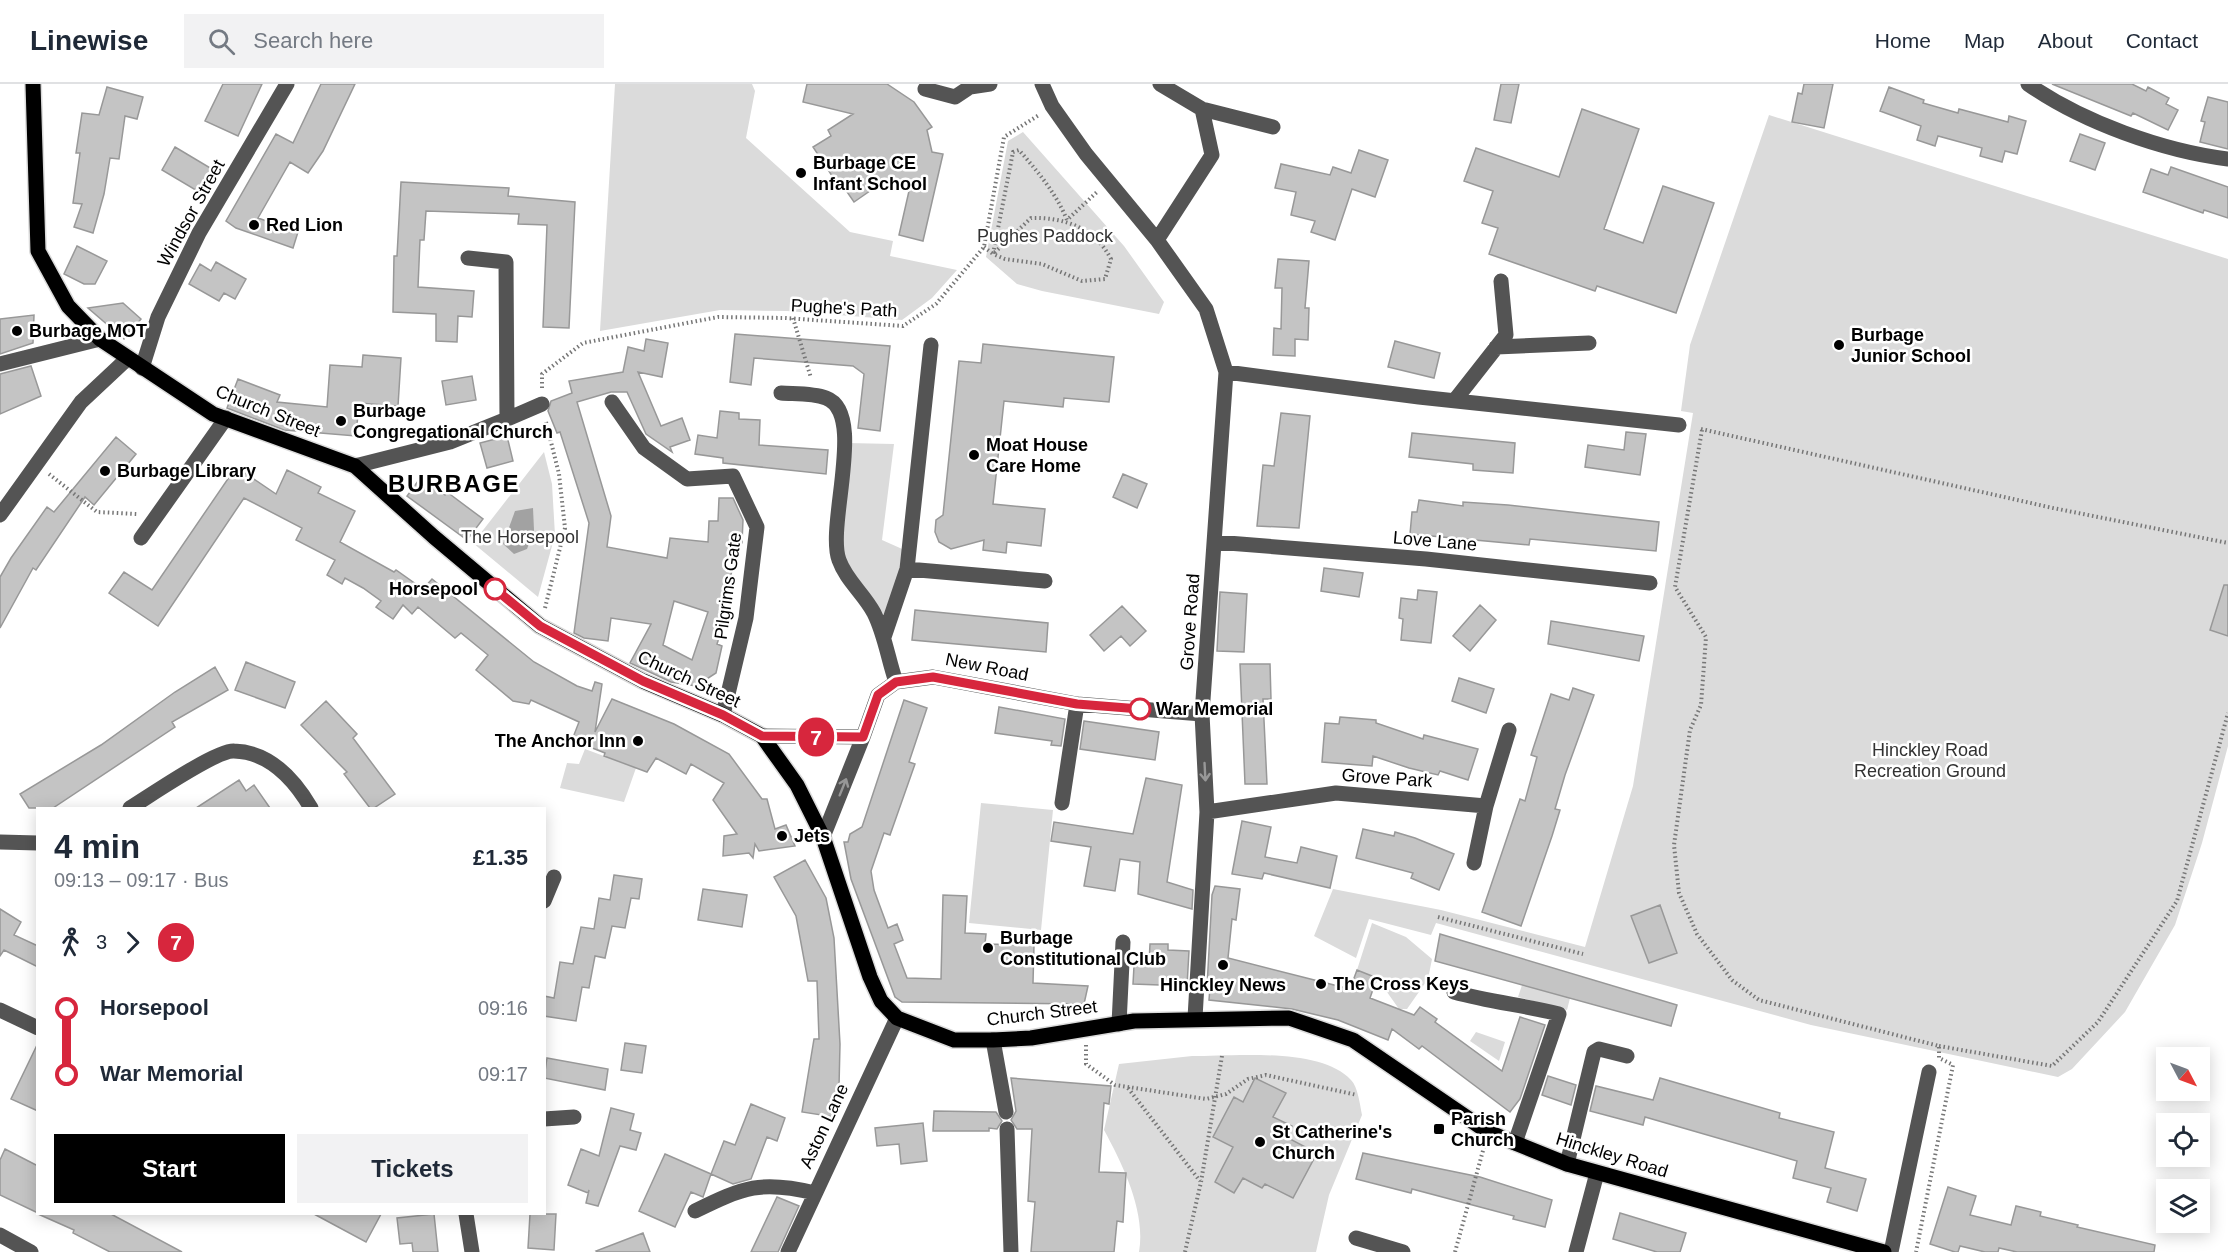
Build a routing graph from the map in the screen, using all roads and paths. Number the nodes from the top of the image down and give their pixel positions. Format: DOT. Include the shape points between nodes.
graph roads {
  1 [pos="33,84"];
  2 [pos="287,84"];
  3 [pos="990,84"];
  4 [pos="1042,84"];
  5 [pos="1160,84"];
  6 [pos="2028,84"];
  7 [pos="925,89"];
  8 [pos="1052,106"];
  9 [pos="1202,109"];
  10 [pos="1273,127"];
  11 [pos="2228,159"];
  12 [pos="1108,181"];
  13 [pos="1066,220"];
  14 [pos="1157,240"];
  15 [pos="984,247"];
  16 [pos="993,254"];
  17 [pos="468,258"];
  18 [pos="1501,281"];
  19 [pos="793,318"];
  20 [pos="100,339"];
  21 [pos="1589,343"];
  22 [pos="931,345"];
  23 [pos="1496,347"];
  24 [pos="128,358"];
  25 [pos="0,364"];
  26 [pos="142,368"];
  27 [pos="1226,372"];
  28 [pos="781,393"];
  29 [pos="817,397"];
  30 [pos="1455,400"];
  31 [pos="612,402"];
  32 [pos="542,404"];
  33 [pos="226,418"];
  34 [pos="507,419"];
  35 [pos="1679,425"];
  36 [pos="1702,430"];
  37 [pos="36,464"];
  38 [pos="355,466"];
  39 [pos="158,514"];
  40 [pos="0,515"];
  41 [pos="141,538"];
  42 [pos="1215,542"];
  43 [pos="2228,543"];
  44 [pos="907,569"];
  45 [pos="1045,581"];
  46 [pos="1650,583"];
  47 [pos="540,626"];
  48 [pos="884,637"];
  49 [pos="896,682"];
  50 [pos="1077,704"];
  51 [pos="2228,713"];
  52 [pos="1202,714"];
  53 [pos="723,715"];
  54 [pos="1509,730"];
  55 [pos="762,736"];
  56 [pos="863,737"];
  57 [pos="1062,803"];
  58 [pos="1486,806"];
  59 [pos="132,807"];
  60 [pos="310,807"];
  61 [pos="1207,812"];
  62 [pos="823,837"];
  63 [pos="0,842"];
  64 [pos="36,843"];
  65 [pos="1474,863"];
  66 [pos="554,877"];
  67 [pos="546,896"];
  68 [pos="1438,917"];
  69 [pos="1123,942"];
  70 [pos="1583,954"];
  71 [pos="1454,992"];
  72 [pos="0,1010"];
  73 [pos="897,1018"];
  74 [pos="1196,1018"];
  75 [pos="1119,1024"];
  76 [pos="36,1027"];
  77 [pos="1086,1029"];
  78 [pos="993,1040"];
  79 [pos="1353,1040"];
  80 [pos="1939,1046"];
  81 [pos="1222,1056"];
  82 [pos="1627,1056"];
  83 [pos="1929,1072"];
  84 [pos="1127,1087"];
  85 [pos="1357,1095"];
  86 [pos="1215,1097"];
  87 [pos="1006,1112"];
  88 [pos="574,1117"];
  89 [pos="546,1119"];
  90 [pos="1007,1129"];
  91 [pos="1488,1132"];
  92 [pos="1515,1143"];
  93 [pos="1567,1164"];
  94 [pos="1597,1173"];
  95 [pos="1201,1182"];
  96 [pos="815,1193"];
  97 [pos="695,1211"];
  98 [pos="466,1215"];
  99 [pos="0,1235"];
  100 [pos="1356,1238"];
  101 [pos="31,1252"];
  102 [pos="472,1252"];
  103 [pos="788,1252"];
  104 [pos="1011,1252"];
  105 [pos="1185,1252"];
  106 [pos="1403,1252"];
  107 [pos="1455,1252"];
  108 [pos="1576,1252"];
  109 [pos="1884,1252"];
  110 [pos="1891,1252"];
  111 [pos="1916,1252"];
  1 -- 20 [label="main road, Church Street" via="38,250 68,306"];
  2 -- 26 [label="street, Windsor Street" via="199,233 158,317"];
  3 -- 7 [label="street" via="969,87 955,97"];
  4 -- 8 [label="street, Grove Road"];
  5 -- 9 [label="street"];
  6 -- 11 [label="street" via="2087,117 2152,142"];
  8 -- 12 [label="street, Grove Road"];
  8 -- 15 [label="path, Pughe's Path" via="1004,137"];
  9 -- 10 [label="street"];
  9 -- 14 [label="street" via="1212,155"];
  12 -- 13 [label="path"];
  12 -- 14 [label="street, Grove Road"];
  13 -- 16 [label="path" via="1031,218"];
  13 -- 16 [label="path" via="1059,202 1038,172 1019,150 1013,152"];
  13 -- 16 [label="path" via="1104,244 1111,259 1105,279 1082,281 1042,264"];
  14 -- 27 [label="street, Grove Road" via="1206,309"];
  15 -- 16 [label="path"];
  15 -- 19 [label="path, Pughe's Path" via="936,304 903,326"];
  17 -- 34 [label="street" via="506,262"];
  18 -- 23 [label="street" via="1506,335"];
  19 -- 29 [label="path"];
  19 -- 32 [label="path, Pughe's Path" via="718,317 583,343 542,374"];
  20 -- 24 [label="main road, Church Street"];
  20 -- 25 [label="street"];
  21 -- 23 [label="street"];
  22 -- 44 [label="street"];
  23 -- 30 [label="street"];
  24 -- 26 [label="main road, Church Street"];
  24 -- 37 [label="street" via="81,402"];
  26 -- 33 [label="main road, Church Street" via="213,414"];
  27 -- 30 [label="street"];
  27 -- 42 [label="street, Grove Road"];
  28 -- 29 [label="street"];
  29 -- 48 [label="street" via="828,398 839,409 847,443 836,541 839,559 873,610"];
  30 -- 35 [label="street"];
  31 -- 53 [label="street, Pilgrims Gate" via="644,448 687,479 733,476 757,527 746,618"];
  32 -- 34 [label="street"];
  32 -- 47 [label="path" via="559,474 565,528"];
  33 -- 38 [label="main road, Church Street"];
  33 -- 39 [label="street"];
  34 -- 38 [label="street" via="450,442"];
  35 -- 36 [label="path"];
  36 -- 43 [label="path"];
  36 -- 80 [label="path" via="1675,587 1706,637 1701,705 1690,730 1674,845 1679,893 1697,934 1732,980 1759,1000"];
  37 -- 39 [label="path" via="97,512"];
  37 -- 40 [label="street"];
  38 -- 47 [label="main road, Church Street"];
  39 -- 41 [label="street"];
  42 -- 46 [label="street, Love Lane"];
  42 -- 52 [label="street, Grove Road"];
  44 -- 45 [label="street"];
  44 -- 48 [label="street"];
  47 -- 53 [label="main road, Church Street" via="643,681"];
  48 -- 49 [label="street"];
  49 -- 50 [label="street, New Road" via="933,677"];
  49 -- 56 [label="street" via="878,695"];
  50 -- 52 [label="street, New Road"];
  50 -- 57 [label="street"];
  51 -- 80 [label="path" via="2177,902 2098,1022 2052,1066"];
  52 -- 61 [label="street, Grove Road, one-way"];
  53 -- 55 [label="main road, Church Street"];
  54 -- 58 [label="street"];
  55 -- 56 [label="street"];
  55 -- 62 [label="main road, Church Street" via="797,785"];
  62 -- 56 [label="street, one-way"];
  58 -- 61 [label="street, Grove Park" via="1335,793"];
  58 -- 65 [label="street"];
  59 -- 60 [label="street" via="189,770 232,750 266,758 299,788"];
  61 -- 74 [label="street, Grove Road"];
  62 -- 73 [label="main road, Church Street" via="870,977 881,1001"];
  63 -- 64 [label="street"];
  66 -- 67 [label="street"];
  68 -- 70 [label="path"];
  69 -- 75 [label="street"];
  71 -- 92 [label="street" via="1559,1014"];
  72 -- 76 [label="street"];
  73 -- 78 [label="main road, Church Street" via="954,1040"];
  73 -- 96 [label="street, Aston Lane"];
  74 -- 75 [label="main road, Church Street"];
  74 -- 79 [label="main road, Church Street" via="1289,1018"];
  75 -- 77 [label="main road, Church Street"];
  77 -- 78 [label="main road, Church Street"];
  77 -- 84 [label="path" via="1086,1064 1115,1085"];
  78 -- 87 [label="street"];
  79 -- 91 [label="main road, Hinckley Road"];
  80 -- 111 [label="path" via="1939,1059 1953,1065"];
  81 -- 86 [label="path"];
  82 -- 93 [label="street" via="1599,1049 1594,1052"];
  83 -- 110 [label="street"];
  84 -- 86 [label="path" via="1206,1099"];
  84 -- 95 [label="path"];
  85 -- 86 [label="path" via="1266,1075 1248,1079"];
  86 -- 95 [label="path"];
  88 -- 89 [label="street"];
  90 -- 104 [label="street"];
  91 -- 92 [label="main road, Hinckley Road"];
  91 -- 107 [label="path"];
  92 -- 93 [label="main road, Hinckley Road"];
  93 -- 94 [label="main road, Hinckley Road"];
  94 -- 108 [label="street"];
  94 -- 109 [label="main road, Hinckley Road"];
  95 -- 105 [label="path"];
  96 -- 97 [label="street" via="767,1184"];
  96 -- 103 [label="street, Aston Lane"];
  98 -- 102 [label="street"];
  99 -- 101 [label="street"];
  100 -- 106 [label="street"];
}
